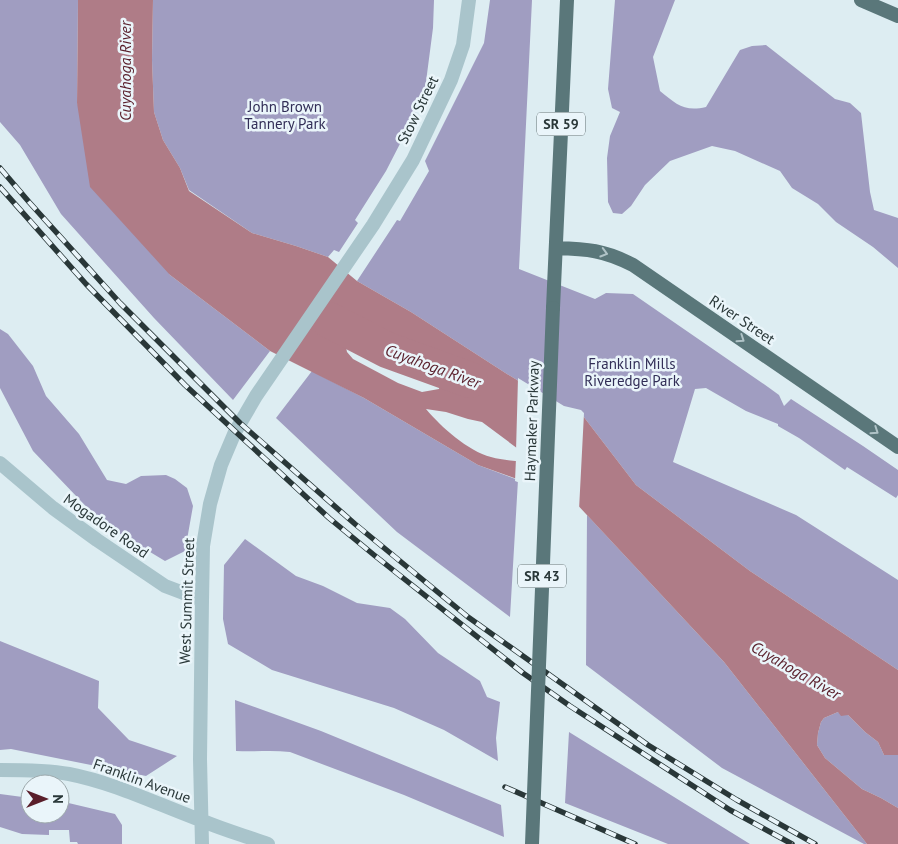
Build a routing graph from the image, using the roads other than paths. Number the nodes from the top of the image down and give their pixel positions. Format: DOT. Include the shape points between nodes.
graph roads {
  1 [pos="469,0"];
  2 [pos="567,0"];
  3 [pos="861,0"];
  4 [pos="898,16"];
  5 [pos="373,225"];
  6 [pos="556,248"];
  7 [pos="898,447"];
  8 [pos="0,463"];
  9 [pos="202,600"];
  10 [pos="0,770"];
  11 [pos="202,821"];
  12 [pos="202,844"];
  13 [pos="268,844"];
  14 [pos="532,844"];
  1 -- 5 [label="street, Stow Street" via="463,45 451,80 413,160"];
  2 -- 6 [label="main road, Haymaker Parkway / SR 59"];
  3 -- 4 [label="main road"];
  5 -- 9 [label="street, West Summit Street" via="277,364 235,432 210,504 203,546"];
  6 -- 7 [label="main road, River Street, one-way" via="590,250 633,265"];
  6 -- 14 [label="main road, Haymaker Parkway / SR 43, bridge"];
  8 -- 9 [label="street, Mogadore Road" via="52,508 96,540 165,586"];
  9 -- 11 [label="street, West Summit Street"];
  10 -- 11 [label="street, Franklin Avenue" via="67,774 90,779"];
  11 -- 12 [label="street, West Summit Street"];
  11 -- 13 [label="street, Franklin Avenue"];
}
